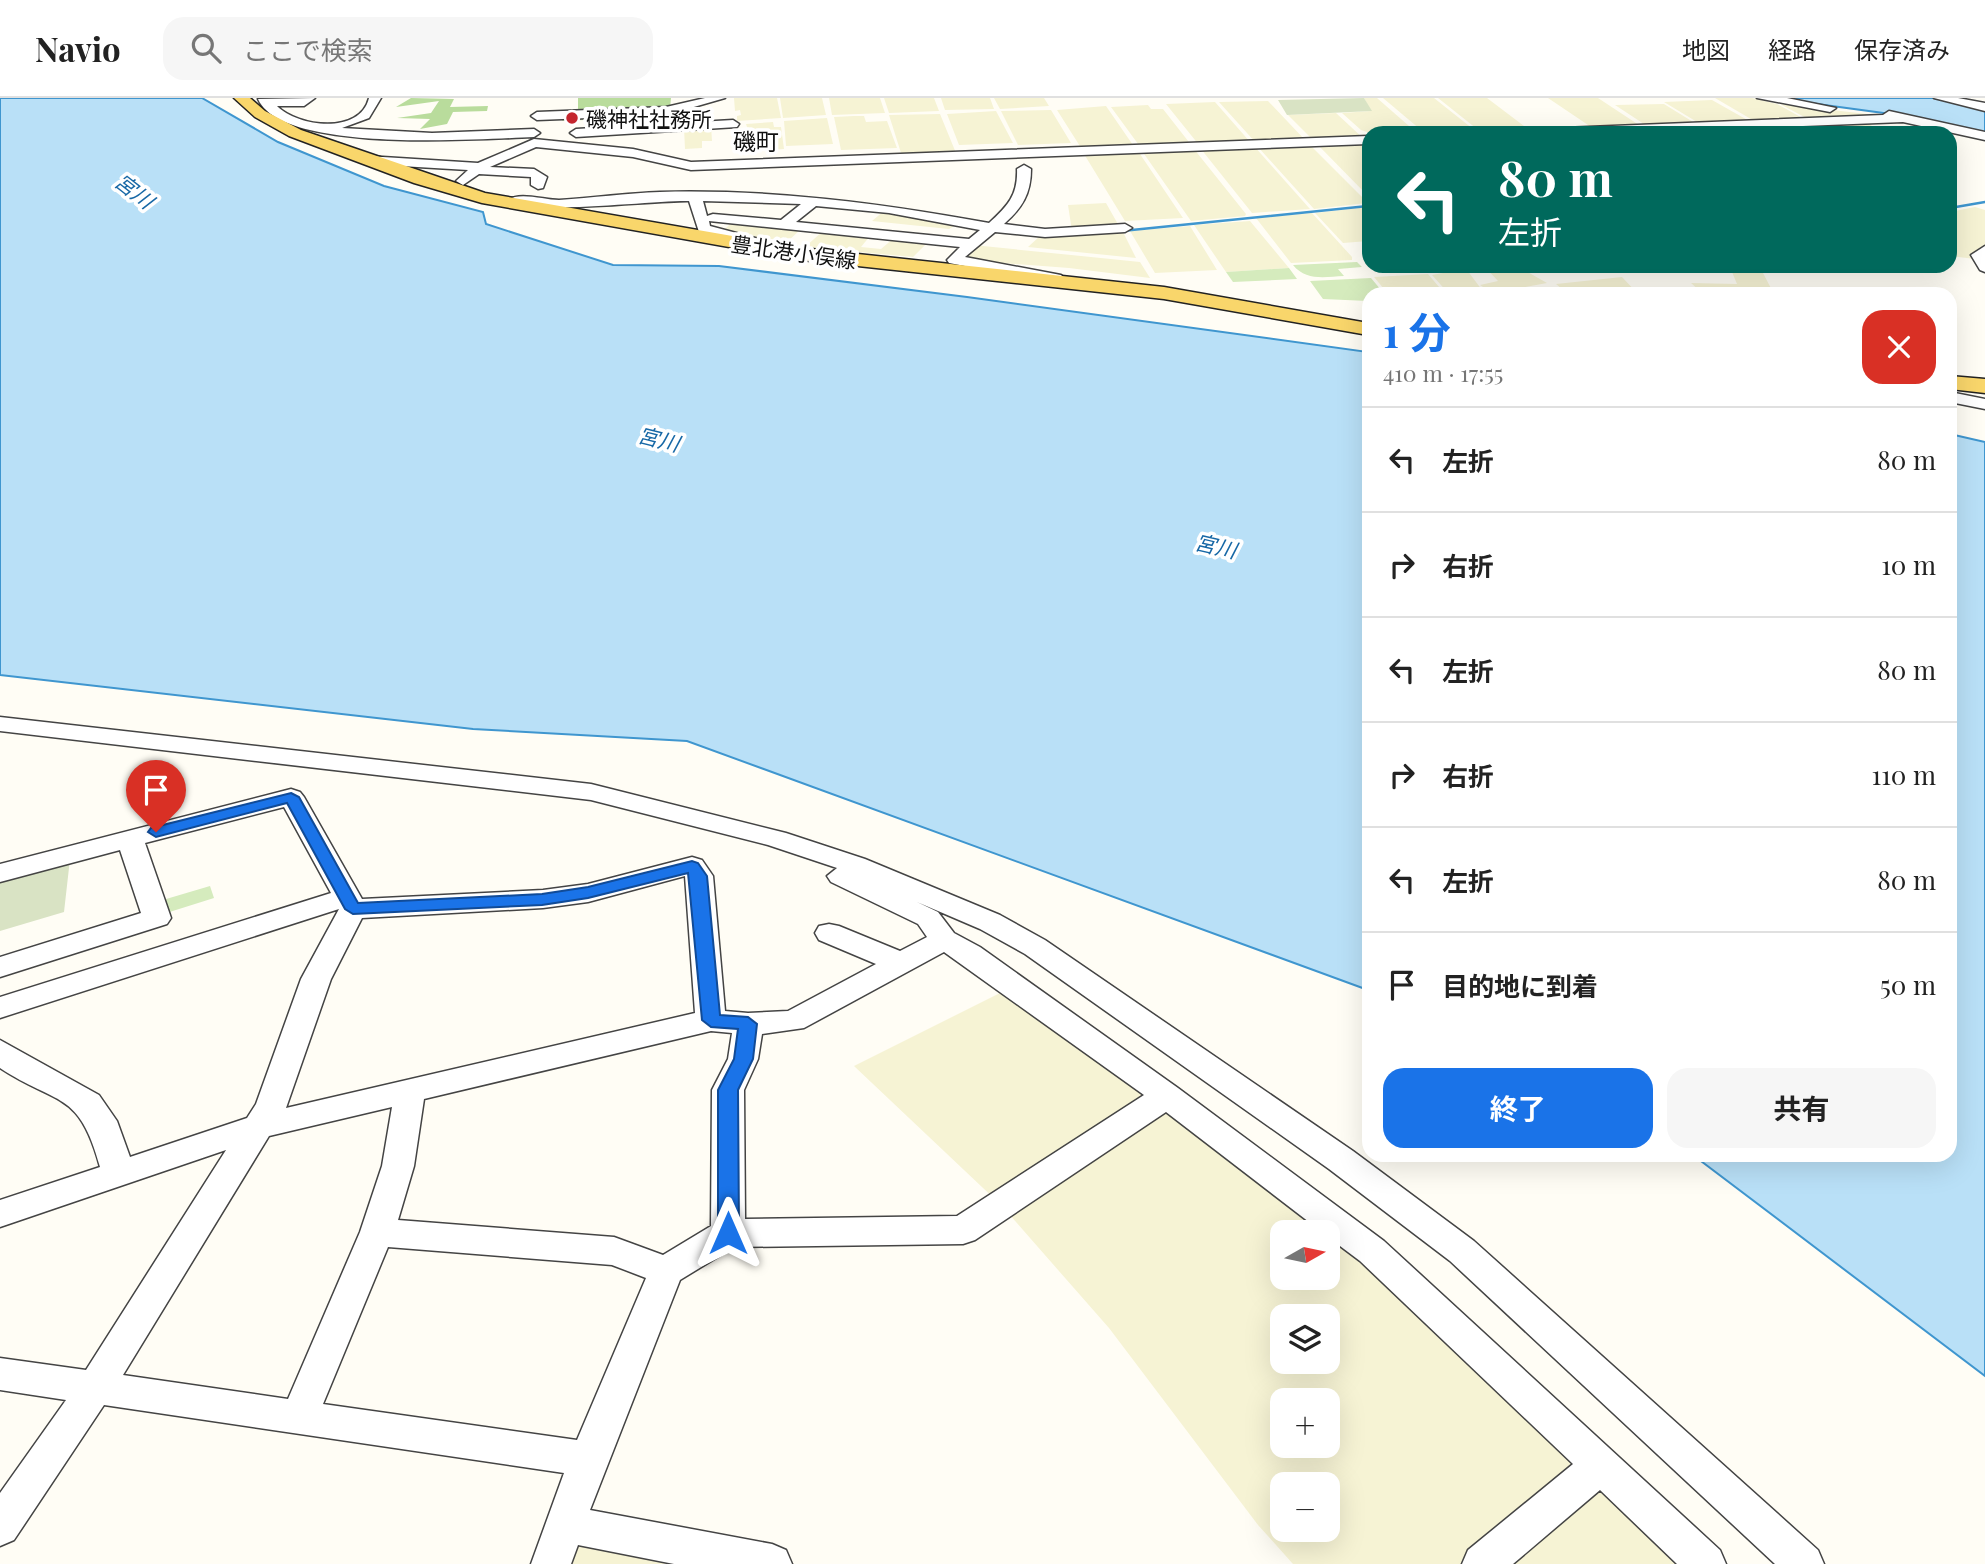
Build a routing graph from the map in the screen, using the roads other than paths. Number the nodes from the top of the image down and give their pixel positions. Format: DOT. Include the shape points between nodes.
graph roads {
  1 [pos="241,98"];
  2 [pos="309,98"];
  3 [pos="375,98"];
  4 [pos="719,98"];
  5 [pos="1763,98"];
  6 [pos="1940,98"];
  7 [pos="264,101"];
  8 [pos="1985,107"];
  9 [pos="535,110"];
  10 [pos="732,117"];
  11 [pos="1905,118"];
  12 [pos="1709,126"];
  13 [pos="1941,126"];
  14 [pos="330,129"];
  15 [pos="1957,130"];
  16 [pos="1985,136"];
  17 [pos="535,137"];
  18 [pos="733,138"];
  19 [pos="1362,140"];
  20 [pos="1046,153"];
  21 [pos="367,160"];
  22 [pos="846,160"];
  23 [pos="644,167"];
  24 [pos="478,169"];
  25 [pos="920,172"];
  26 [pos="463,181"];
  27 [pos="538,185"];
  28 [pos="849,186"];
  29 [pos="659,196"];
  30 [pos="482,198"];
  31 [pos="695,198"];
  32 [pos="813,201"];
  33 [pos="842,204"];
  34 [pos="700,217"];
  35 [pos="784,225"];
  36 [pos="990,227"];
  37 [pos="1125,229"];
  38 [pos="968,243"];
  39 [pos="1985,250"];
  40 [pos="802,254"];
  41 [pos="1985,267"];
  42 [pos="1070,281"];
  43 [pos="1362,328"];
  44 [pos="1957,384"];
  45 [pos="1985,386"];
  46 [pos="1957,398"];
  47 [pos="1985,404"];
  48 [pos="0,724"];
  49 [pos="130,839"];
  50 [pos="831,857"];
  51 [pos="0,873"];
  52 [pos="349,903"];
  53 [pos="829,933"];
  54 [pos="944,940"];
  55 [pos="903,964"];
  56 [pos="0,967"];
  57 [pos="0,1008"];
  58 [pos="711,1020"];
  59 [pos="748,1024"];
  60 [pos="0,1051"];
  61 [pos="410,1091"];
  62 [pos="1167,1096"];
  63 [pos="257,1127"];
  64 [pos="118,1174"];
  65 [pos="0,1214"];
  66 [pos="377,1232"];
  67 [pos="728,1233"];
  68 [pos="666,1271"];
  69 [pos="0,1374"];
  70 [pos="95,1388"];
  71 [pos="299,1418"];
  72 [pos="588,1459"];
  73 [pos="1601,1465"];
  74 [pos="567,1524"];
  75 [pos="0,1527"];
  76 [pos="551,1564"];
  77 [pos="772,1564"];
  78 [pos="1482,1564"];
  79 [pos="1706,1564"];
  80 [pos="1804,1564"];
  1 -- 21 [label="main road, 豊北港小俣線" via="276,123"];
  2 -- 7 [label="street" via="304,102"];
  3 -- 14 [label="street" via="366,115"];
  4 -- 9 [label="street" via="666,111"];
  5 -- 11 [label="street"];
  6 -- 8 [label="street"];
  7 -- 14 [label="street" via="286,120"];
  9 -- 17 [label="street"];
  10 -- 17 [label="street"];
  10 -- 18 [label="street"];
  11 -- 12 [label="street"];
  11 -- 13 [label="street"];
  14 -- 17 [label="street" via="408,137"];
  15 -- 16 [label="street"];
  17 -- 23 [label="street"];
  17 -- 24 [label="street"];
  19 -- 20 [label="street"];
  20 -- 22 [label="street"];
  20 -- 36 [label="street" via="1031,169 1018,201"];
  21 -- 24 [label="street"];
  21 -- 30 [label="main road, 豊北港小俣線"];
  22 -- 23 [label="street"];
  22 -- 25 [label="street" via="850,173"];
  23 -- 29 [label="street"];
  24 -- 26 [label="street"];
  24 -- 27 [label="street" via="534,173 540,177"];
  28 -- 33 [label="street"];
  29 -- 30 [label="street" via="556,204"];
  29 -- 31 [label="street"];
  30 -- 40 [label="main road, 豊北港小俣線"];
  31 -- 32 [label="street"];
  31 -- 34 [label="street"];
  32 -- 33 [label="street"];
  32 -- 35 [label="street"];
  33 -- 36 [label="street"];
  34 -- 35 [label="street"];
  34 -- 40 [label="street" via="704,229"];
  35 -- 38 [label="street"];
  36 -- 37 [label="street" via="1052,234"];
  36 -- 38 [label="street"];
  38 -- 42 [label="street" via="954,260"];
  39 -- 41 [label="street" via="1978,255"];
  40 -- 42 [label="main road, 豊北港小俣線"];
  42 -- 43 [label="main road, 豊北港小俣線" via="1236,303"];
  44 -- 45 [label="main road"];
  46 -- 47 [label="street"];
  48 -- 50 [label="street" via="591,792"];
  49 -- 51 [label="street"];
  49 -- 52 [label="street" via="291,797"];
  49 -- 56 [label="street" via="168,915"];
  50 -- 54 [label="street" via="839,875 928,918"];
  50 -- 80 [label="street" via="990,922 1035,947 1341,1160 1462,1251"];
  52 -- 57 [label="street"];
  52 -- 58 [label="street" via="542,899 588,893 692,866 699,876"];
  52 -- 63 [label="street" via="316,979 271,1106"];
  53 -- 55 [label="street"];
  54 -- 55 [label="street"];
  54 -- 62 [label="street"];
  55 -- 59 [label="street" via="793,1021"];
  58 -- 59 [label="street"];
  58 -- 61 [label="street"];
  59 -- 67 [label="street" via="743,1059 728,1090"];
  60 -- 64 [label="street" via="14,1063 82,1097 108,1137"];
  61 -- 63 [label="street"];
  61 -- 66 [label="street" via="397,1166"];
  62 -- 67 [label="street" via="963,1230"];
  62 -- 73 [label="street" via="1372,1251"];
  63 -- 64 [label="street"];
  63 -- 70 [label="street"];
  64 -- 65 [label="street"];
  66 -- 68 [label="street" via="614,1251"];
  66 -- 71 [label="street"];
  67 -- 68 [label="street"];
  68 -- 72 [label="street"];
  69 -- 70 [label="street"];
  70 -- 71 [label="street"];
  70 -- 75 [label="street"];
  71 -- 72 [label="street"];
  72 -- 74 [label="street"];
  73 -- 78 [label="street"];
  73 -- 79 [label="street"];
  74 -- 76 [label="street"];
  74 -- 77 [label="street"];
}
